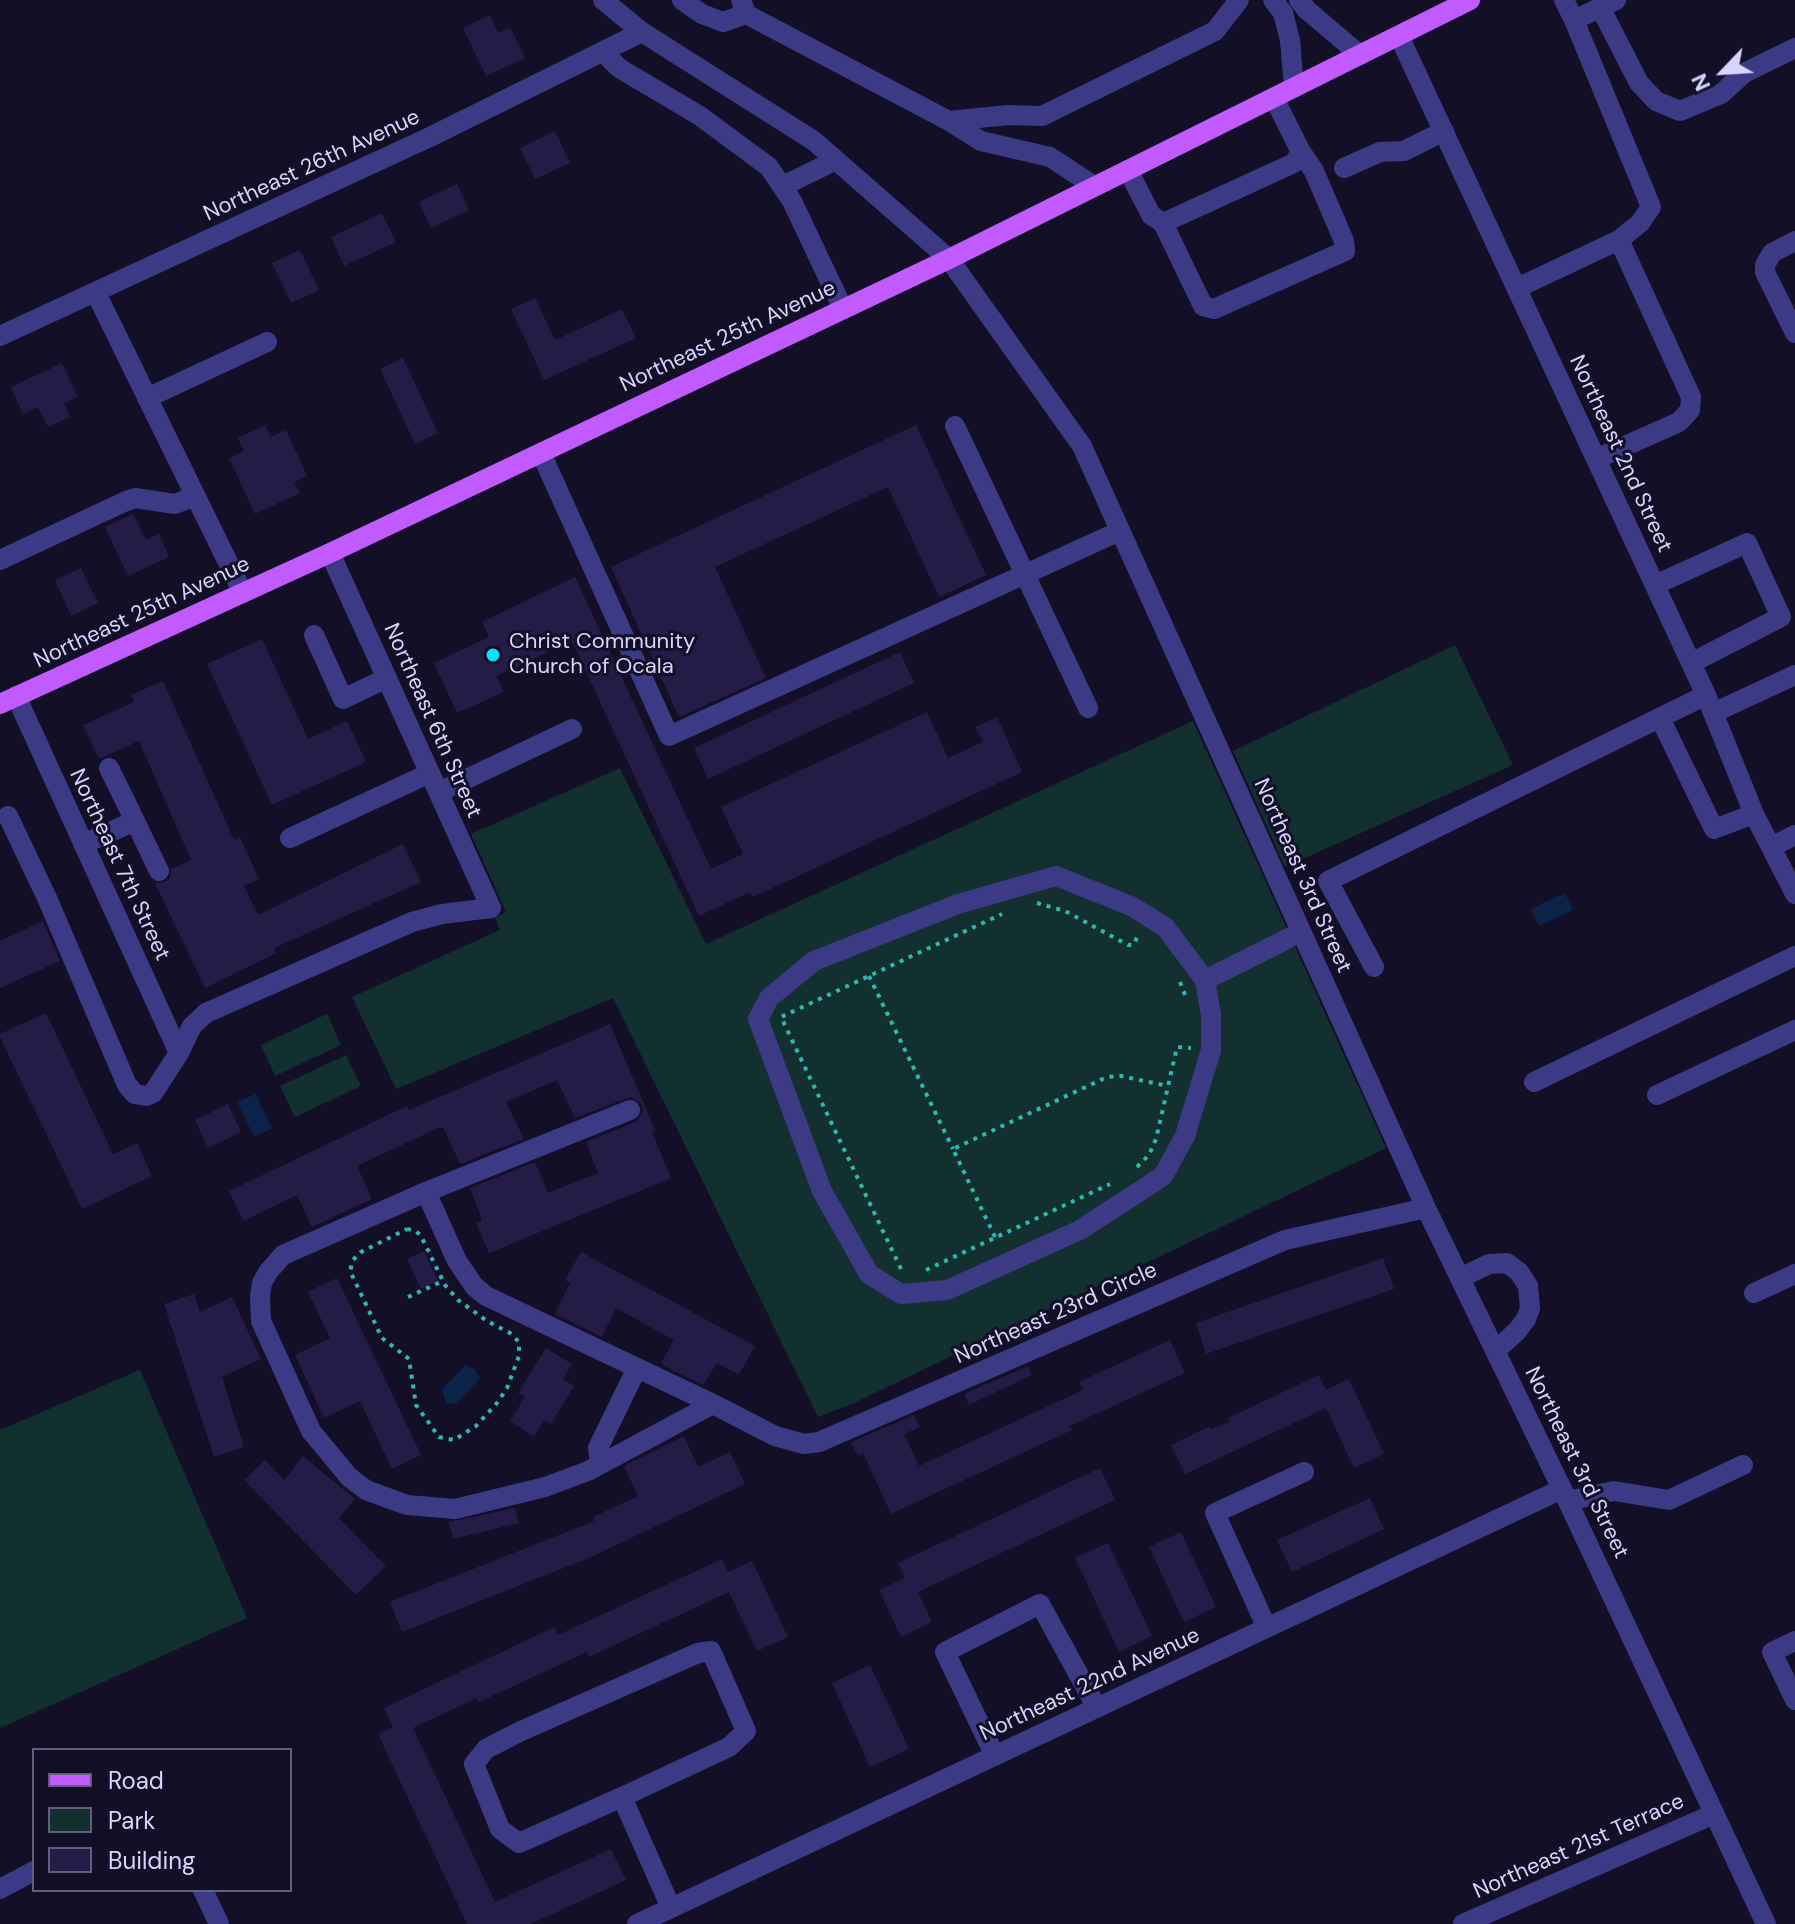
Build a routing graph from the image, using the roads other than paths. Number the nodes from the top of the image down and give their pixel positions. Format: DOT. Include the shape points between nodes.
graph roads {
  1 [pos="603,0"];
  2 [pos="682,0"];
  3 [pos="1239,0"];
  4 [pos="1273,0"];
  5 [pos="1299,0"];
  6 [pos="1470,0"];
  7 [pos="1564,0"];
  8 [pos="1608,4"];
  9 [pos="744,7"];
  10 [pos="1574,20"];
  11 [pos="642,32"];
  12 [pos="1399,36"];
  13 [pos="1795,48"];
  14 [pos="603,52"];
  15 [pos="1360,55"];
  16 [pos="1294,88"];
  17 [pos="1274,98"];
  18 [pos="949,121"];
  19 [pos="1444,131"];
  20 [pos="1301,152"];
  21 [pos="836,160"];
  22 [pos="1344,168"];
  23 [pos="1128,170"];
  24 [pos="783,186"];
  25 [pos="1094,186"];
  26 [pos="1163,223"];
  27 [pos="1619,240"];
  28 [pos="1795,241"];
  29 [pos="949,259"];
  30 [pos="1517,288"];
  31 [pos="96,293"];
  32 [pos="843,309"];
  33 [pos="1795,333"];
  34 [pos="0,336"];
  35 [pos="267,342"];
  36 [pos="147,398"];
  37 [pos="955,426"];
  38 [pos="541,453"];
  39 [pos="1596,459"];
  40 [pos="195,496"];
  41 [pos="1120,531"];
  42 [pos="330,553"];
  43 [pos="0,560"];
  44 [pos="1027,574"];
  45 [pos="1655,585"];
  46 [pos="243,593"];
  47 [pos="314,635"];
  48 [pos="1691,663"];
  49 [pos="1795,675"];
  50 [pos="387,678"];
  51 [pos="8,700"];
  52 [pos="1709,704"];
  53 [pos="1088,708"];
  54 [pos="1660,718"];
  55 [pos="572,729"];
  56 [pos="109,768"];
  57 [pos="430,773"];
  58 [pos="439,792"];
  59 [pos="1754,814"];
  60 [pos="8,816"];
  61 [pos="135,821"];
  62 [pos="1795,835"];
  63 [pos="290,838"];
  64 [pos="83,844"];
  65 [pos="1771,847"];
  66 [pos="159,871"];
  67 [pos="1795,894"];
  68 [pos="1301,932"];
  69 [pos="1795,956"];
  70 [pos="1374,967"];
  71 [pos="1205,980"];
  72 [pos="1795,1030"];
  73 [pos="179,1053"];
  74 [pos="1534,1082"];
  75 [pos="1657,1095"];
  76 [pos="630,1110"];
  77 [pos="426,1192"];
  78 [pos="1426,1208"];
  79 [pos="1795,1274"];
  80 [pos="1460,1278"];
  81 [pos="1754,1293"];
  82 [pos="1495,1351"];
  83 [pos="637,1368"];
  84 [pos="713,1404"];
  85 [pos="600,1464"];
  86 [pos="1743,1465"];
  87 [pos="1304,1472"];
  88 [pos="1565,1495"];
  89 [pos="1267,1628"];
  90 [pos="1795,1641"];
  91 [pos="1795,1700"];
  92 [pos="1097,1708"];
  93 [pos="995,1756"];
  94 [pos="622,1797"];
  95 [pos="1714,1814"];
  96 [pos="32,1872"];
  97 [pos="0,1889"];
  98 [pos="204,1892"];
  99 [pos="671,1908"];
  100 [pos="219,1924"];
  101 [pos="637,1924"];
  102 [pos="1463,1924"];
  103 [pos="1766,1924"];
  1 -- 11 [label="street, Northeast 3rd Street"];
  2 -- 9 [label="street" via="723,22"];
  3 -- 18 [label="street" via="1215,31 1042,116"];
  4 -- 16 [label="street" via="1283,13 1290,40"];
  5 -- 15 [label="street"];
  6 -- 12 [label="main road, Northeast 25th Avenue"];
  7 -- 10 [label="street"];
  8 -- 10 [label="street"];
  8 -- 13 [label="street" via="1639,83 1656,101 1680,111 1721,94 1744,73"];
  9 -- 18 [label="street"];
  10 -- 27 [label="street" via="1651,207"];
  11 -- 14 [label="street, Northeast 26th Avenue"];
  11 -- 21 [label="street, Northeast 3rd Street"];
  12 -- 15 [label="main road, Northeast 25th Avenue"];
  12 -- 19 [label="street, Northeast 2nd Street"];
  14 -- 24 [label="street" via="619,68 700,116 769,167"];
  14 -- 31 [label="street, Northeast 26th Avenue"];
  15 -- 16 [label="main road, Northeast 25th Avenue"];
  16 -- 17 [label="main road, Northeast 25th Avenue"];
  17 -- 20 [label="street"];
  17 -- 23 [label="main road, Northeast 25th Avenue"];
  18 -- 25 [label="street" via="981,141 1050,157"];
  19 -- 22 [label="street" via="1404,151 1380,152"];
  19 -- 30 [label="street, Northeast 2nd Street"];
  20 -- 26 [label="street" via="1294,163"];
  20 -- 26 [label="street" via="1314,171 1345,251 1214,309 1203,306"];
  21 -- 24 [label="street"];
  21 -- 29 [label="street, Northeast 3rd Street"];
  23 -- 25 [label="main road, Northeast 25th Avenue"];
  23 -- 26 [label="street" via="1151,215"];
  24 -- 32 [label="street"];
  25 -- 29 [label="main road, Northeast 25th Avenue"];
  27 -- 30 [label="street"];
  27 -- 39 [label="street" via="1691,397 1690,410 1679,422"];
  28 -- 33 [label="street" via="1772,253 1765,265"];
  29 -- 32 [label="main road, Northeast 25th Avenue"];
  29 -- 41 [label="street, Northeast 3rd Street" via="1082,446"];
  30 -- 39 [label="street, Northeast 2nd Street"];
  31 -- 34 [label="street, Northeast 26th Avenue"];
  31 -- 36 [label="street"];
  32 -- 38 [label="main road, Northeast 25th Avenue"];
  35 -- 36 [label="street"];
  36 -- 40 [label="street"];
  37 -- 44 [label="street"];
  38 -- 42 [label="main road, Northeast 25th Avenue"];
  38 -- 44 [label="street" via="669,736"];
  39 -- 45 [label="street, Northeast 2nd Street"];
  40 -- 43 [label="street" via="175,504 135,498"];
  40 -- 46 [label="street"];
  41 -- 44 [label="street"];
  41 -- 68 [label="street, Northeast 3rd Street"];
  42 -- 46 [label="main road, Northeast 25th Avenue"];
  42 -- 50 [label="street, Northeast 6th Street"];
  44 -- 53 [label="street"];
  45 -- 48 [label="street, Northeast 2nd Street"];
  45 -- 48 [label="street" via="1747,543 1781,617"];
  46 -- 51 [label="main road, Northeast 25th Avenue"];
  47 -- 50 [label="street" via="343,699"];
  48 -- 52 [label="street, Northeast 2nd Street"];
  49 -- 52 [label="street"];
  50 -- 57 [label="street, Northeast 6th Street"];
  51 -- 64 [label="street, Northeast 7th Street"];
  52 -- 54 [label="street"];
  52 -- 59 [label="street, Northeast 2nd Street"];
  54 -- 59 [label="street" via="1714,829"];
  54 -- 70 [label="street" via="1328,881"];
  55 -- 58 [label="street"];
  56 -- 61 [label="street"];
  57 -- 58 [label="street, Northeast 6th Street"];
  57 -- 63 [label="street"];
  58 -- 73 [label="street, Northeast 6th Street" via="491,908 412,922 219,1007 192,1026"];
  59 -- 65 [label="street, Northeast 2nd Street"];
  60 -- 73 [label="street" via="127,1085 135,1094 153,1093"];
  61 -- 64 [label="street"];
  61 -- 66 [label="street"];
  62 -- 65 [label="street"];
  64 -- 73 [label="street, Northeast 7th Street"];
  65 -- 67 [label="street, Northeast 2nd Street"];
  68 -- 71 [label="street"];
  68 -- 78 [label="street, Northeast 3rd Street"];
  69 -- 74 [label="street"];
  71 -- 71 [label="street" via="1165,927 1131,906 1056,876 958,904 814,961 769,998 758,1019 822,1191 869,1274 901,1294 909,1286 947,1290 1080,1230 1163,1176 1185,1136 1211,1050"];
  72 -- 75 [label="street"];
  76 -- 77 [label="street"];
  77 -- 83 [label="street, Northeast 23rd Circle" via="465,1274 486,1296"];
  77 -- 85 [label="street" via="283,1255 268,1272 260,1296 261,1321 311,1431 335,1463 366,1490 430,1509 455,1509 545,1487"];
  78 -- 80 [label="street, Northeast 3rd Street"];
  78 -- 84 [label="street, Northeast 23rd Circle" via="1285,1240 819,1442 804,1444 775,1436"];
  79 -- 81 [label="street"];
  80 -- 82 [label="street, Northeast 3rd Street"];
  80 -- 82 [label="street" via="1489,1264 1507,1263 1528,1286 1526,1319"];
  82 -- 88 [label="street, Northeast 3rd Street"];
  83 -- 84 [label="street, Northeast 23rd Circle"];
  83 -- 85 [label="street" via="598,1448"];
  84 -- 85 [label="street"];
  86 -- 88 [label="street, Northeast 22nd Avenue" via="1669,1500 1614,1491"];
  87 -- 89 [label="street" via="1215,1513"];
  88 -- 89 [label="street, Northeast 22nd Avenue"];
  88 -- 95 [label="street, Northeast 3rd Street"];
  89 -- 92 [label="street, Northeast 22nd Avenue"];
  90 -- 91 [label="street" via="1772,1652"];
  92 -- 93 [label="street, Northeast 22nd Avenue"];
  92 -- 93 [label="street" via="1040,1604 945,1652"];
  93 -- 99 [label="street, Northeast 22nd Avenue"];
  94 -- 94 [label="street" via="519,1843 500,1829 474,1764 486,1749 519,1732 711,1651 746,1731 729,1747"];
  94 -- 99 [label="street"];
  95 -- 102 [label="street, Northeast 21st Terrace"];
  95 -- 103 [label="street, Northeast 3rd Street"];
  96 -- 97 [label="street"];
  98 -- 100 [label="street"];
  99 -- 101 [label="street, Northeast 22nd Avenue"];
}
